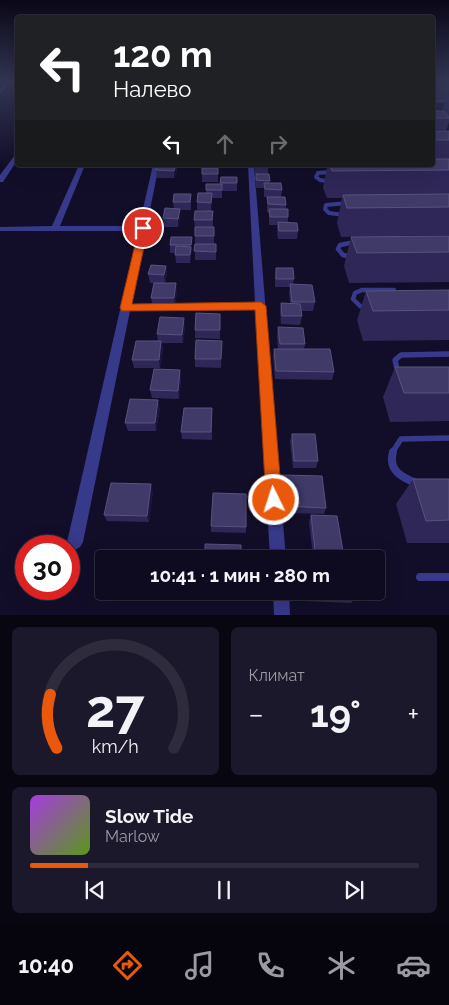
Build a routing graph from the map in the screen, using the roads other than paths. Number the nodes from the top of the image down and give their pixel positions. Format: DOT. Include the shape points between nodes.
graph roads {
  1 [pos="435,110"];
  2 [pos="442,110"];
  3 [pos="435,111"];
  4 [pos="435,118"];
  5 [pos="15,158"];
  6 [pos="81,167"];
  7 [pos="156,167"];
  8 [pos="251,167"];
  9 [pos="333,172"];
  10 [pos="0,180"];
  11 [pos="337,182"];
  12 [pos="352,203"];
  13 [pos="347,215"];
  14 [pos="55,228"];
  15 [pos="143,228"];
  16 [pos="0,229"];
  17 [pos="365,242"];
  18 [pos="352,258"];
  19 [pos="401,290"];
  20 [pos="261,306"];
  21 [pos="126,308"];
  22 [pos="370,310"];
  23 [pos="449,354"];
  24 [pos="409,375"];
  25 [pos="449,438"];
  26 [pos="423,483"];
  27 [pos="77,535"];
  28 [pos="277,550"];
  29 [pos="420,577"];
  30 [pos="449,577"];
  31 [pos="281,600"];
  32 [pos="282,615"];
  1 -- 2 [label="lane"];
  3 -- 4 [label="lane" via="442,118"];
  5 -- 10 [label="street"];
  6 -- 14 [label="street"];
  7 -- 15 [label="street"];
  8 -- 20 [label="street"];
  9 -- 11 [label="lane" via="318,173 316,177"];
  12 -- 13 [label="lane" via="326,205 329,213"];
  14 -- 15 [label="street"];
  14 -- 16 [label="street"];
  15 -- 21 [label="street"];
  17 -- 18 [label="lane" via="340,244 338,249 343,255"];
  19 -- 22 [label="lane" via="362,290 355,293 354,300"];
  20 -- 21 [label="street"];
  20 -- 28 [label="street"];
  21 -- 27 [label="street"];
  23 -- 24 [label="lane" via="401,354 395,360 397,369"];
  25 -- 26 [label="lane" via="401,439 392,448 390,460 396,473 414,483"];
  29 -- 30 [label="lane"];
  31 -- 32 [label="street"];
}
